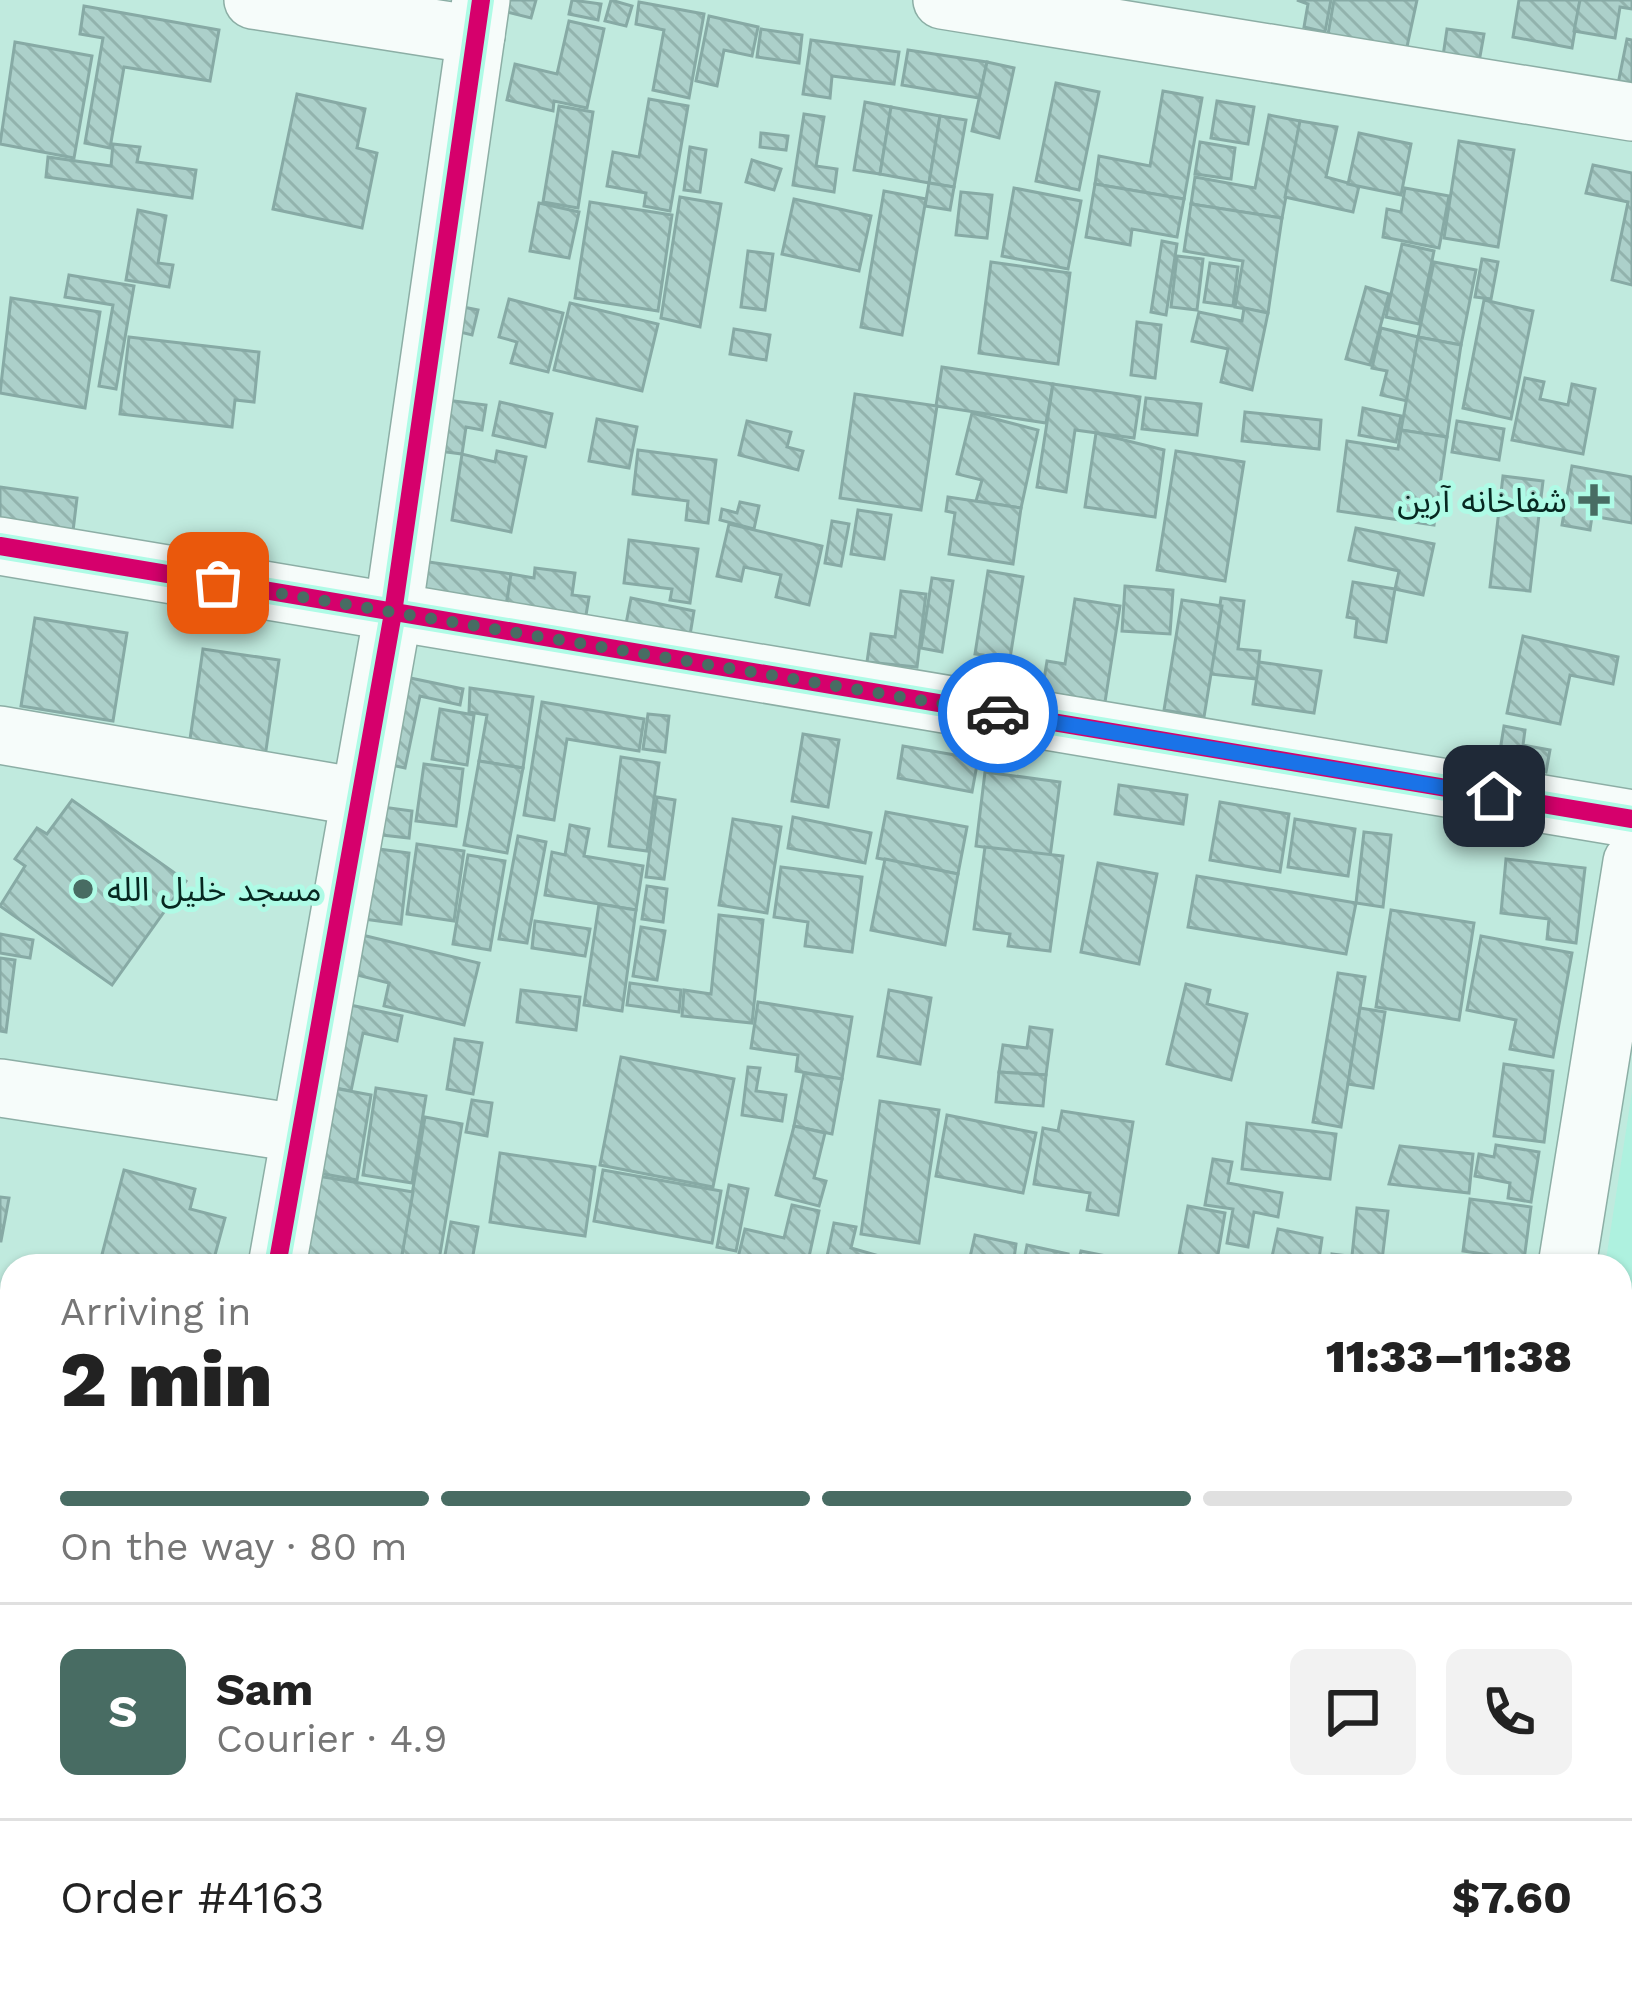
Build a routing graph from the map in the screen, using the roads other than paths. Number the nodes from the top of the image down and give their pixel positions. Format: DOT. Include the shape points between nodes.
graph roads {
  1 [pos="253,0"];
  2 [pos="942,0"];
  3 [pos="478,17"];
  4 [pos="1632,112"];
  5 [pos="0,547"];
  6 [pos="393,613"];
  7 [pos="0,735"];
  8 [pos="359,797"];
  9 [pos="1632,819"];
  10 [pos="1632,862"];
  11 [pos="0,1088"];
  12 [pos="298,1133"];
  13 [pos="279,1254"];
  14 [pos="1569,1254"];
  1 -- 3 [label="street"];
  2 -- 4 [label="street"];
  3 -- 6 [label="street"];
  5 -- 6 [label="street"];
  6 -- 8 [label="street"];
  6 -- 9 [label="street"];
  7 -- 8 [label="street"];
  8 -- 12 [label="street"];
  10 -- 14 [label="street"];
  11 -- 12 [label="street"];
  12 -- 13 [label="street"];
}
